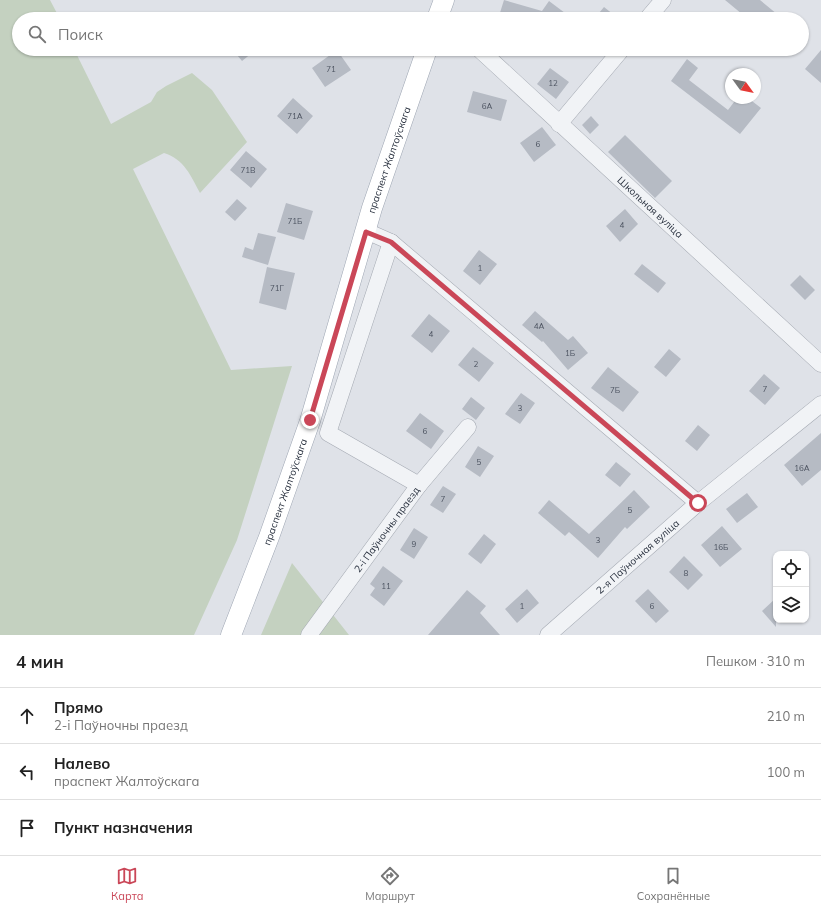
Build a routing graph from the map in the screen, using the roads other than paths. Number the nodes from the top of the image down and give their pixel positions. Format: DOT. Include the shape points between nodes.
graph roads {
  1 [pos="663,0"];
  2 [pos="653,12"];
  3 [pos="425,56"];
  4 [pos="486,56"];
  5 [pos="616,56"];
  6 [pos="559,124"];
  7 [pos="366,232"];
  8 [pos="391,242"];
  9 [pos="821,364"];
  10 [pos="821,404"];
  11 [pos="468,427"];
  12 [pos="419,485"];
  13 [pos="698,503"];
  14 [pos="231,635"];
  15 [pos="310,635"];
  16 [pos="548,635"];
  1 -- 2 [label="street"];
  3 -- 7 [label="main road, праспект Жалтоўскага"];
  4 -- 6 [label="street, Школьная вуліца"];
  5 -- 6 [label="street"];
  6 -- 9 [label="street, Школьная вуліца"];
  7 -- 8 [label="street"];
  7 -- 14 [label="main road, праспект Жалтоўскага" via="310,420"];
  8 -- 12 [label="street" via="328,433"];
  8 -- 13 [label="street"];
  10 -- 13 [label="street, 2-я Паўночная вуліца"];
  11 -- 12 [label="street, 2-і Паўночны праезд"];
  12 -- 15 [label="street, 2-і Паўночны праезд"];
  13 -- 16 [label="street, 2-я Паўночная вуліца"];
}
